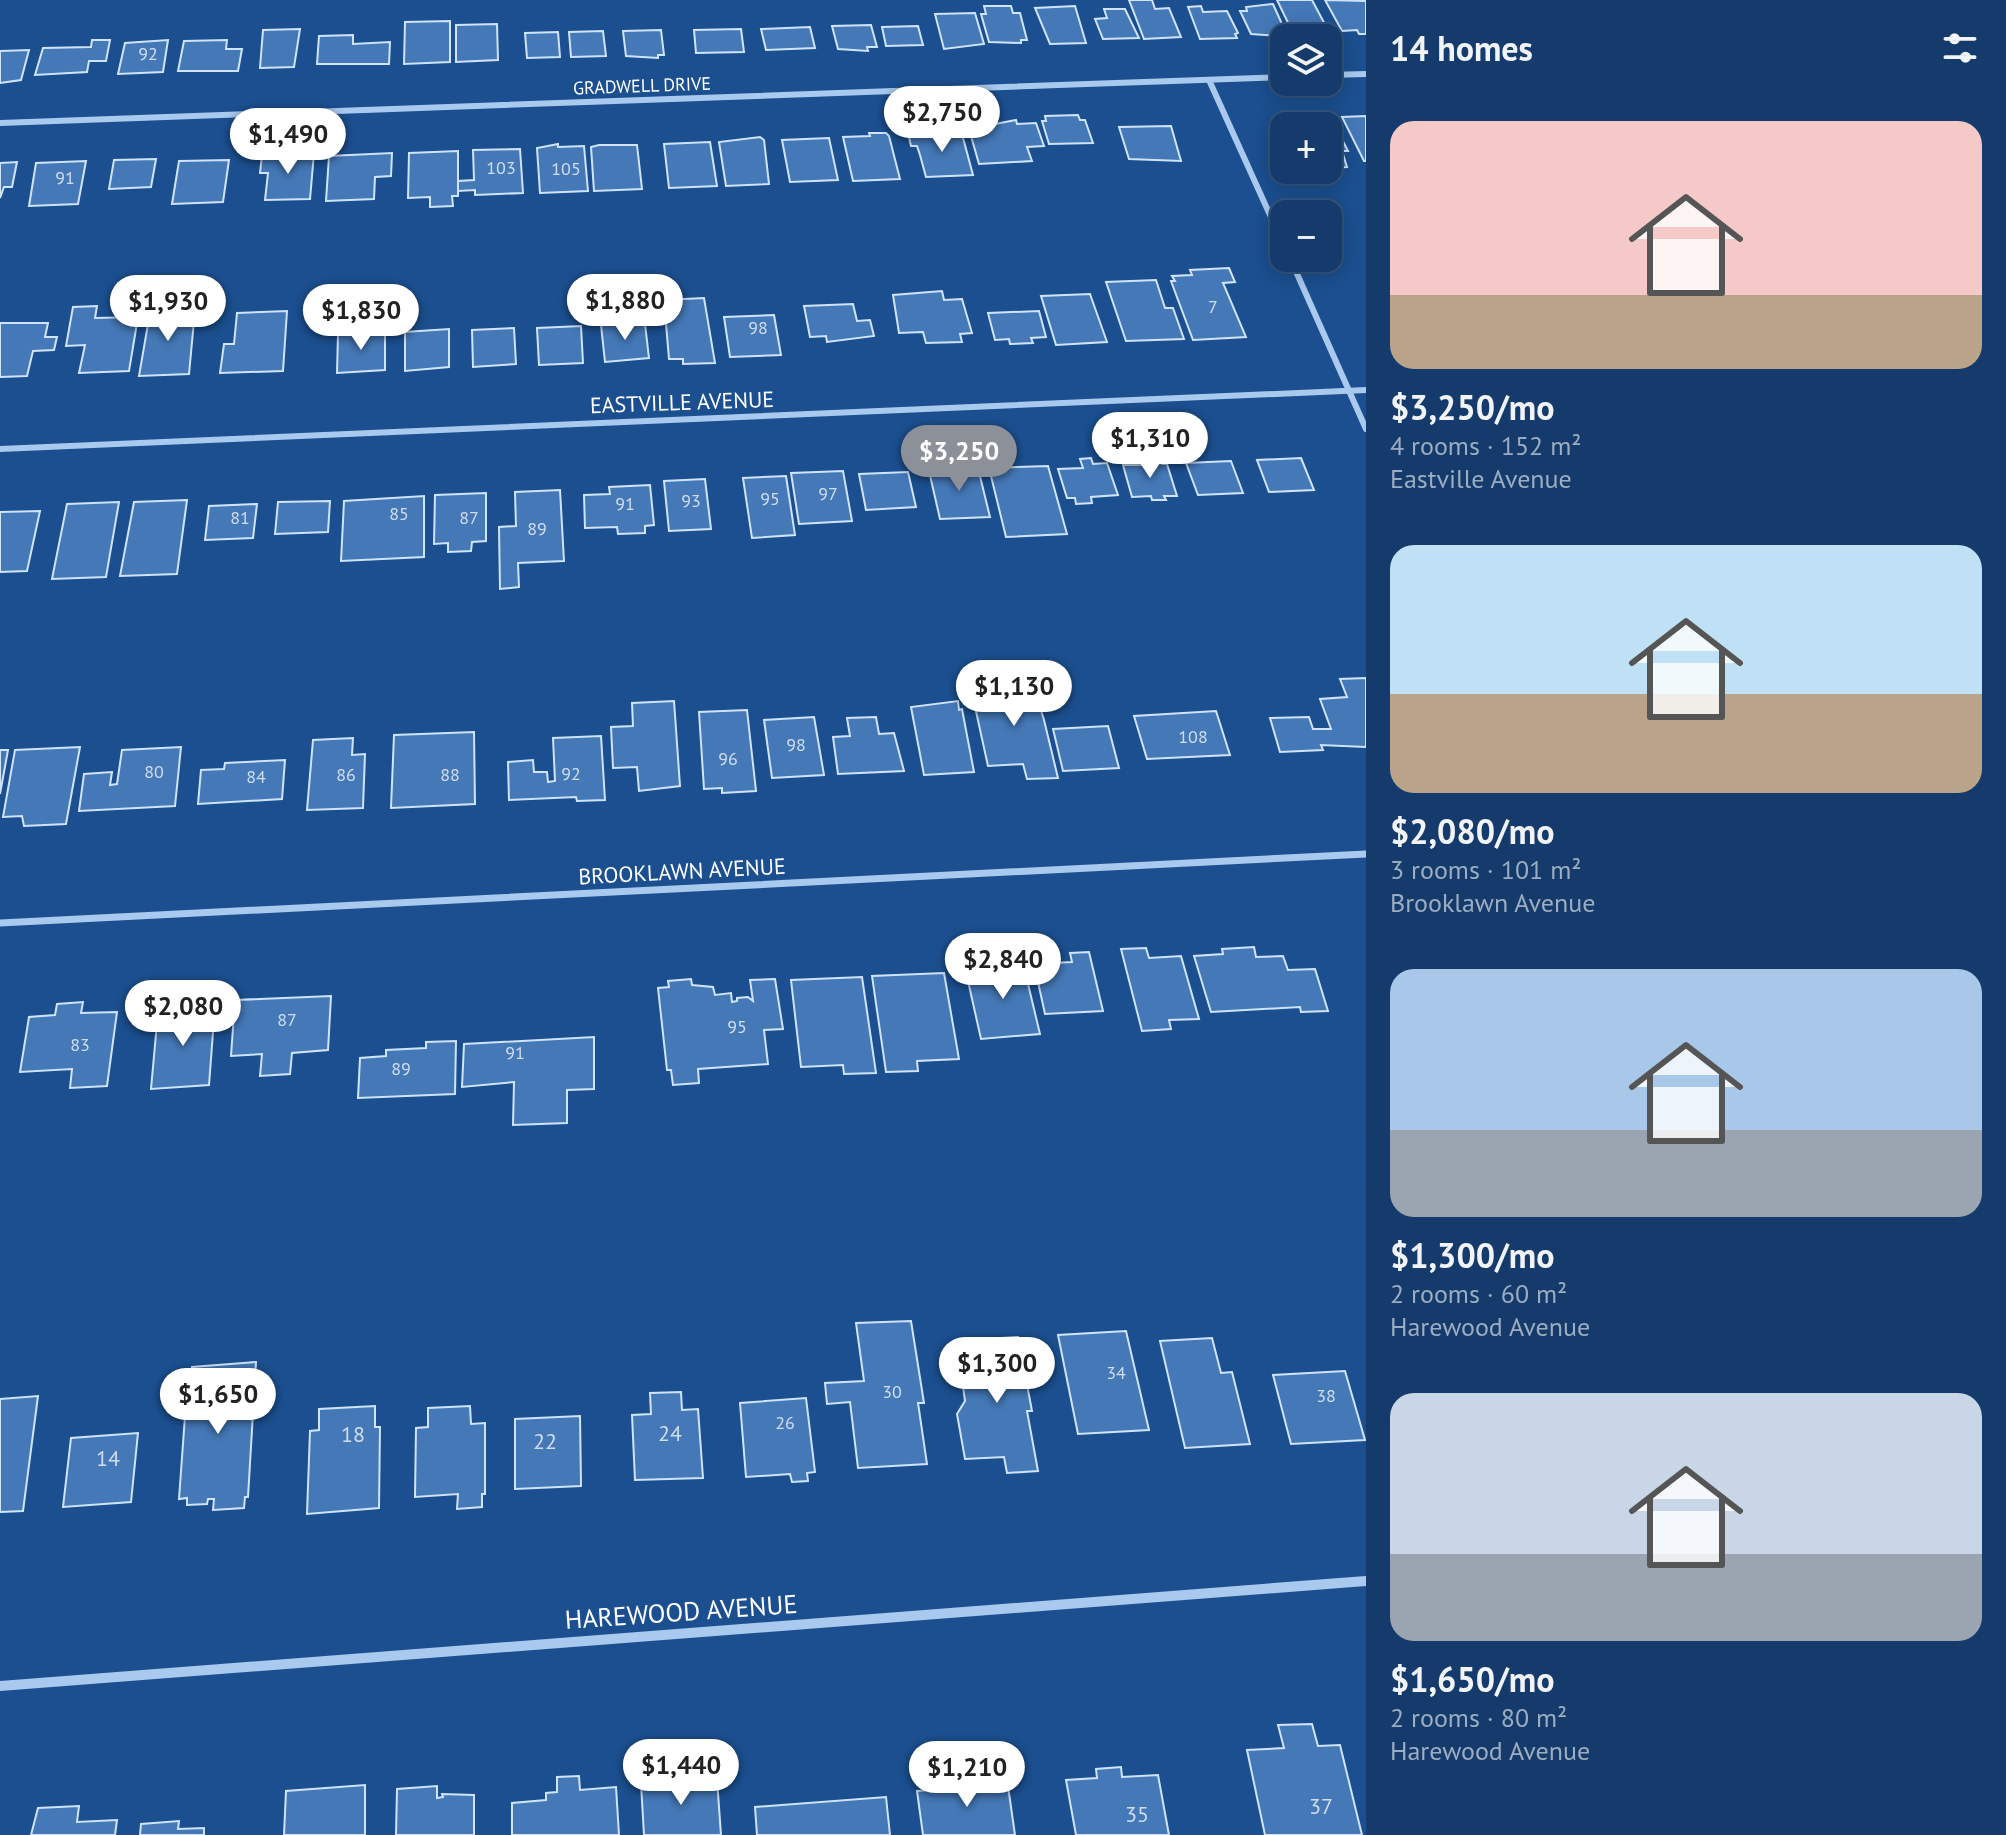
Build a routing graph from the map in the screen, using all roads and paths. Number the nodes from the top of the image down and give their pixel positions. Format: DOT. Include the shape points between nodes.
graph roads {
  1 [pos="1366,74"];
  2 [pos="1342,75"];
  3 [pos="1270,78"];
  4 [pos="1209,80"];
  5 [pos="0,123"];
  6 [pos="1270,215"];
  7 [pos="1296,272"];
  8 [pos="1366,390"];
  9 [pos="1349,391"];
  10 [pos="1366,429"];
  11 [pos="0,449"];
  12 [pos="1366,854"];
  13 [pos="0,923"];
  14 [pos="1366,1581"];
  15 [pos="0,1686"];
  1 -- 2 [label="street"];
  3 -- 4 [label="street, GRADWELL DRIVE"];
  4 -- 5 [label="street, GRADWELL DRIVE"];
  4 -- 6 [label="street"];
  7 -- 9 [label="street"];
  8 -- 9 [label="street, EASTVILLE AVENUE"];
  9 -- 10 [label="street"];
  9 -- 11 [label="street, EASTVILLE AVENUE"];
  12 -- 13 [label="street, BROOKLAWN AVENUE"];
  14 -- 15 [label="street, HAREWOOD AVENUE"];
}
